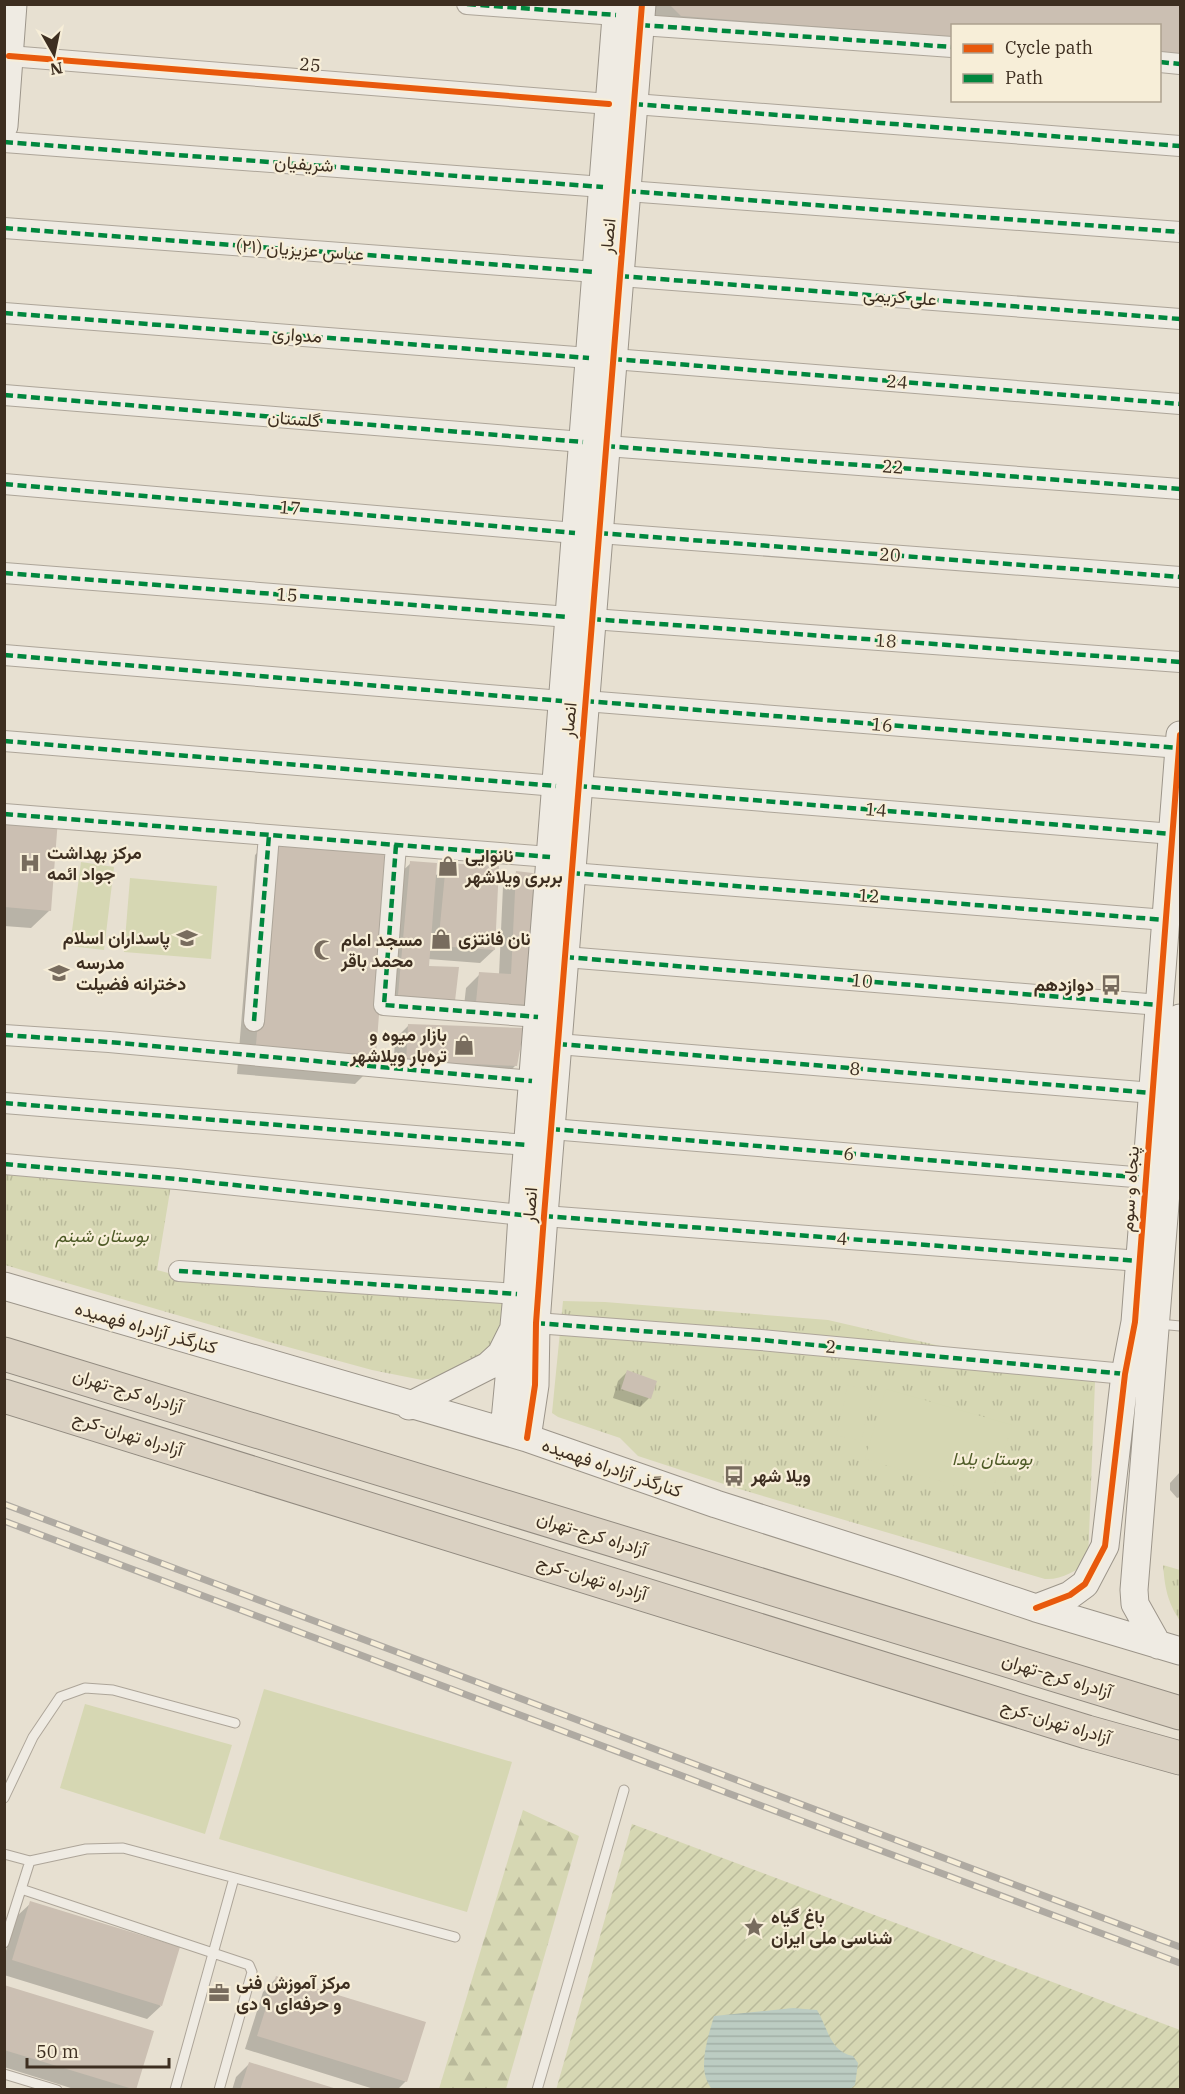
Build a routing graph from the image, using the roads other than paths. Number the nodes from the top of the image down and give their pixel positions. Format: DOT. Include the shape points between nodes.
graph roads {
  1 [pos="13,4"];
  2 [pos="467,4"];
  3 [pos="629,12"];
  4 [pos="951,47"];
  5 [pos="9,56"];
  6 [pos="1161,62"];
  7 [pos="1180,64"];
  8 [pos="622,104"];
  9 [pos="4,126"];
  10 [pos="4,141"];
  11 [pos="1180,146"];
  12 [pos="615,189"];
  13 [pos="4,228"];
  14 [pos="1180,232"];
  15 [pos="608,274"];
  16 [pos="4,313"];
  17 [pos="1180,319"];
  18 [pos="601,359"];
  19 [pos="4,395"];
  20 [pos="1180,404"];
  21 [pos="594,444"];
  22 [pos="4,484"];
  23 [pos="1180,489"];
  24 [pos="587,533"];
  25 [pos="4,573"];
  26 [pos="1180,577"];
  27 [pos="580,618"];
  28 [pos="4,655"];
  29 [pos="1180,662"];
  30 [pos="574,701"];
  31 [pos="4,741"];
  32 [pos="1180,742"];
  33 [pos="567,786"];
  34 [pos="4,814"];
  35 [pos="1173,834"];
  36 [pos="269,835"];
  37 [pos="396,845"];
  38 [pos="550,857"];
  39 [pos="571,873"];
  40 [pos="1166,920"];
  41 [pos="565,957"];
  42 [pos="1170,1011"];
  43 [pos="538,1017"];
  44 [pos="254,1021"];
  45 [pos="4,1035"];
  46 [pos="558,1044"];
  47 [pos="532,1081"];
  48 [pos="1153,1093"];
  49 [pos="4,1103"];
  50 [pos="551,1129"];
  51 [pos="528,1145"];
  52 [pos="4,1164"];
  53 [pos="1146,1178"];
  54 [pos="533,1215"];
  55 [pos="1140,1261"];
  56 [pos="179,1271"];
  57 [pos="4,1286"];
  58 [pos="518,1294"];
  59 [pos="1158,1324"];
  60 [pos="525,1326"];
  61 [pos="4,1354"];
  62 [pos="1125,1374"];
  63 [pos="4,1396"];
  64 [pos="409,1406"];
  65 [pos="515,1435"];
  66 [pos="1085,1584"];
  67 [pos="1135,1604"];
  68 [pos="1036,1608"];
  69 [pos="1169,1648"];
  70 [pos="1180,1713"];
  71 [pos="235,1723"];
  72 [pos="1180,1758"];
  73 [pos="624,1790"];
  74 [pos="4,1798"];
  75 [pos="4,1854"];
  76 [pos="30,1861"];
  77 [pos="234,1878"];
  78 [pos="21,1889"];
  79 [pos="455,1937"];
  80 [pos="4,1943"];
  81 [pos="212,1953"];
  82 [pos="4,2074"];
  83 [pos="57,2090"];
  84 [pos="175,2090"];
  85 [pos="219,2090"];
  86 [pos="537,2090"];
  1 -- 5 [label="street"];
  2 -- 3 [label="street"];
  3 -- 4 [label="street"];
  3 -- 8 [label="street, انصار"];
  5 -- 8 [label="street, 25"];
  5 -- 9 [label="street"];
  6 -- 7 [label="street"];
  8 -- 11 [label="street, 25"];
  8 -- 12 [label="street, انصار"];
  10 -- 12 [label="street, شریفیان"];
  12 -- 14 [label="street, شریفیان"];
  12 -- 15 [label="street, انصار"];
  13 -- 15 [label="street, عباس عزیزیان (۲۱)"];
  15 -- 17 [label="street, علی کریمی"];
  15 -- 18 [label="street, انصار"];
  16 -- 18 [label="street, مدواری"];
  18 -- 20 [label="street, 24"];
  18 -- 21 [label="street, انصار"];
  19 -- 21 [label="street, گلستان"];
  21 -- 23 [label="street, 22"];
  21 -- 24 [label="street, انصار"];
  22 -- 24 [label="street, 17"];
  24 -- 26 [label="street, 20"];
  24 -- 27 [label="street, انصار"];
  25 -- 27 [label="street, 15"];
  27 -- 29 [label="street, 18"];
  27 -- 30 [label="street, انصار"];
  28 -- 30 [label="street, 16"];
  30 -- 32 [label="street, 16"];
  30 -- 33 [label="street, انصار"];
  31 -- 33 [label="street, 14"];
  32 -- 35 [label="street, پنجاه و سوم"];
  33 -- 35 [label="street, 14"];
  33 -- 38 [label="street, انصار"];
  33 -- 39 [label="street, انصار"];
  34 -- 36 [label="street"];
  35 -- 40 [label="street, پنجاه و سوم"];
  36 -- 37 [label="street"];
  36 -- 44 [label="street"];
  37 -- 38 [label="street"];
  37 -- 43 [label="street" via="384,1005"];
  38 -- 43 [label="street, انصار"];
  39 -- 40 [label="street, 12"];
  39 -- 41 [label="street, انصار"];
  40 -- 42 [label="street, پنجاه و سوم"];
  41 -- 42 [label="street, 10"];
  41 -- 46 [label="street, انصار"];
  42 -- 48 [label="street, پنجاه و سوم"];
  42 -- 59 [label="street, پنجاه و سوم"];
  43 -- 47 [label="street, انصار"];
  45 -- 47 [label="street"];
  46 -- 48 [label="street, 8"];
  46 -- 50 [label="street, انصار"];
  47 -- 51 [label="street, انصار"];
  48 -- 53 [label="street, پنجاه و سوم"];
  49 -- 51 [label="street"];
  50 -- 53 [label="street, 6"];
  50 -- 54 [label="street, انصار"];
  51 -- 54 [label="street, انصار"];
  52 -- 54 [label="street, 4"];
  53 -- 55 [label="street, پنجاه و سوم"];
  54 -- 55 [label="street, 4"];
  54 -- 58 [label="street, انصار"];
  54 -- 60 [label="street, انصار"];
  55 -- 59 [label="street, پنجاه و سوم"];
  56 -- 58 [label="street"];
  57 -- 64 [label="street, کنارگذر آزادراه فهمیده"];
  58 -- 60 [label="street, انصار"];
  59 -- 62 [label="street, پنجاه و سوم"];
  59 -- 67 [label="street, پنجاه و سوم"];
  60 -- 62 [label="street, 2" via="760,1340"];
  60 -- 64 [label="street" via="489,1366"];
  60 -- 65 [label="street, انصار" via="535,1385"];
  61 -- 70 [label="highway, آزادراه کرج-تهران"];
  62 -- 66 [label="street, پنجاه و سوم" via="1106,1545"];
  63 -- 72 [label="highway, آزادراه تهران-کرج"];
  64 -- 65 [label="street, کنارگذر آزادراه فهمیده"];
  65 -- 68 [label="street, کنارگذر آزادراه فهمیده"];
  66 -- 67 [label="street" via="1086,1600 1098,1610 1112,1612"];
  66 -- 68 [label="street" via="1070,1595"];
  67 -- 69 [label="street"];
  68 -- 69 [label="street, کنارگذر آزادراه فهمیده"];
  71 -- 74 [label="lane" via="113,1690 85,1688 60,1697 33,1737"];
  73 -- 86 [label="lane"];
  75 -- 76 [label="lane"];
  76 -- 77 [label="lane" via="86,1848 123,1848"];
  76 -- 78 [label="lane"];
  77 -- 79 [label="lane"];
  77 -- 81 [label="lane"];
  78 -- 80 [label="lane"];
  78 -- 81 [label="lane"];
  81 -- 84 [label="lane"];
  81 -- 85 [label="lane" via="249,1965 252,1972"];
  82 -- 83 [label="lane"];
}
